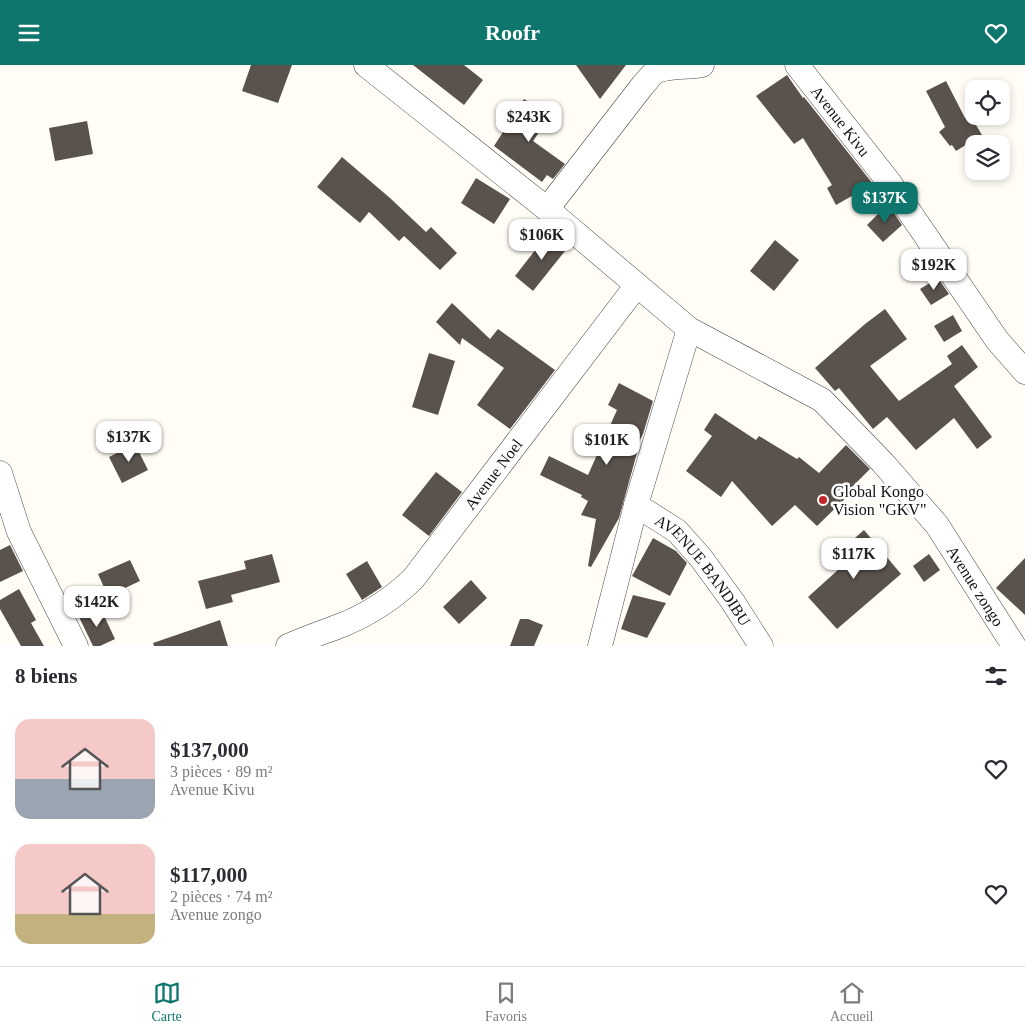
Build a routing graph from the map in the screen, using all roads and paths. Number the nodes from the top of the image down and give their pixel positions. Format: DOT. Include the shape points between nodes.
graph roads {
  1 [pos="702,65"];
  2 [pos="797,65"];
  3 [pos="380,69"];
  4 [pos="547,209"];
  5 [pos="637,285"];
  6 [pos="689,329"];
  7 [pos="1025,372"];
  8 [pos="0,473"];
  9 [pos="636,505"];
  10 [pos="76,646"];
  11 [pos="288,646"];
  12 [pos="600,646"];
  13 [pos="761,646"];
  14 [pos="1014,646"];
  1 -- 4 [label="street" via="656,71"];
  2 -- 7 [label="street, Avenue Kivu" via="888,181 997,340"];
  3 -- 4 [label="street, Avenue zongo"];
  4 -- 5 [label="street, Avenue zongo"];
  5 -- 6 [label="street, Avenue zongo"];
  5 -- 11 [label="street, Avenue Noel" via="413,579 397,594 368,612"];
  6 -- 9 [label="street"];
  6 -- 14 [label="street, Avenue zongo" via="822,400 937,525"];
  8 -- 10 [label="street" via="19,532"];
  9 -- 12 [label="street"];
  9 -- 13 [label="street, AVENUE BANDIBU" via="677,531 701,558"];
}
